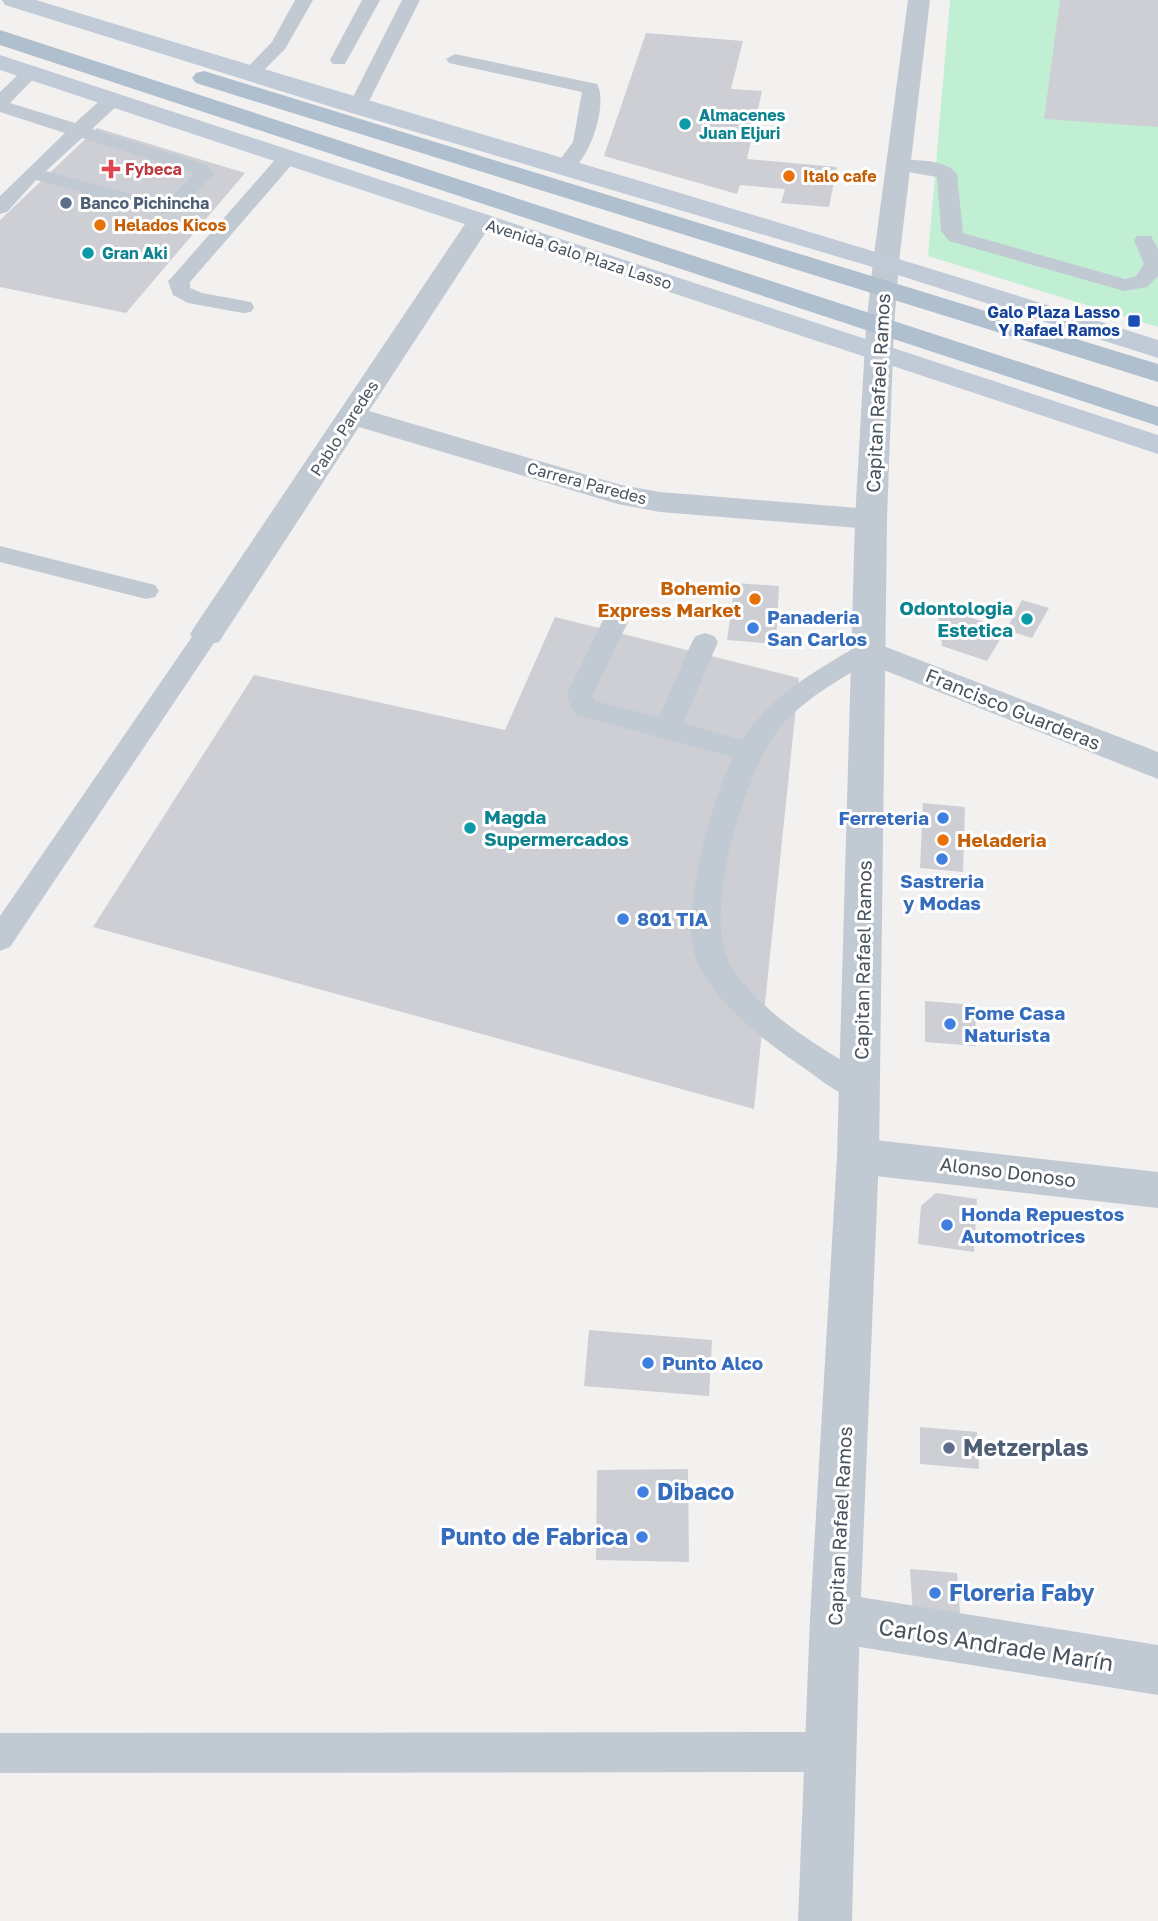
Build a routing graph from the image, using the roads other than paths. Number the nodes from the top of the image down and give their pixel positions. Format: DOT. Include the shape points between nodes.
graph roads {
  1 [pos="13,0"];
  2 [pos="304,0"];
  3 [pos="371,0"];
  4 [pos="411,0"];
  5 [pos="919,0"];
  6 [pos="0,16"];
  7 [pos="360,21"];
  8 [pos="400,22"];
  9 [pos="0,37"];
  10 [pos="455,59"];
  11 [pos="339,60"];
  12 [pos="0,62"];
  13 [pos="32,72"];
  14 [pos="250,74"];
  15 [pos="113,99"];
  16 [pos="0,104"];
  17 [pos="357,107"];
  18 [pos="79,131"];
  19 [pos="288,157"];
  20 [pos="898,164"];
  21 [pos="564,168"];
  22 [pos="32,173"];
  23 [pos="0,208"];
  24 [pos="480,221"];
  25 [pos="1144,240"];
  26 [pos="885,274"];
  27 [pos="243,307"];
  28 [pos="880,341"];
  29 [pos="1158,349"];
  30 [pos="1158,373"];
  31 [pos="352,415"];
  32 [pos="1158,417"];
  33 [pos="1158,445"];
  34 [pos="871,519"];
  35 [pos="0,554"];
  36 [pos="146,591"];
  37 [pos="615,622"];
  38 [pos="207,634"];
  39 [pos="705,642"];
  40 [pos="868,651"];
  41 [pos="667,728"];
  42 [pos="749,752"];
  43 [pos="1158,766"];
  44 [pos="0,939"];
  45 [pos="860,1088"];
  46 [pos="858,1156"];
  47 [pos="1158,1190"];
  48 [pos="835,1618"];
  49 [pos="1158,1670"];
  50 [pos="832,1752"];
  51 [pos="0,1753"];
  52 [pos="825,1921"];
  1 -- 14 [label="main road"];
  2 -- 14 [label="lane" via="279,45"];
  3 -- 7 [label="lane"];
  4 -- 8 [label="lane"];
  5 -- 20 [label="street, Capitan Rafael Ramos"];
  6 -- 26 [label="main road"];
  7 -- 8 [label="lane"];
  7 -- 11 [label="lane"];
  8 -- 17 [label="lane"];
  9 -- 28 [label="main road, Avenida Galo Plaza Lasso"];
  10 -- 21 [label="lane" via="590,88 583,142"];
  12 -- 13 [label="main road, Avenida Galo Plaza Lasso"];
  13 -- 15 [label="main road, Avenida Galo Plaza Lasso"];
  13 -- 16 [label="lane"];
  14 -- 17 [label="main road"];
  15 -- 18 [label="lane"];
  15 -- 19 [label="main road, Avenida Galo Plaza Lasso"];
  16 -- 18 [label="lane"];
  17 -- 21 [label="main road"];
  18 -- 22 [label="lane"];
  18 -- 22 [label="lane" via="204,174 173,206 160,208"];
  19 -- 24 [label="main road, Avenida Galo Plaza Lasso"];
  19 -- 27 [label="lane" via="178,281 180,290 196,298"];
  20 -- 25 [label="lane" via="947,174 951,231 956,237 1124,285 1139,285 1154,264"];
  20 -- 26 [label="street, Capitan Rafael Ramos"];
  21 -- 26 [label="main road"];
  22 -- 23 [label="lane"];
  24 -- 28 [label="main road, Avenida Galo Plaza Lasso"];
  24 -- 31 [label="street, Pablo Paredes"];
  26 -- 28 [label="street, Capitan Rafael Ramos"];
  26 -- 29 [label="main road"];
  26 -- 30 [label="main road"];
  28 -- 32 [label="main road, Avenida Galo Plaza Lasso"];
  28 -- 33 [label="main road, Avenida Galo Plaza Lasso"];
  28 -- 34 [label="street, Capitan Rafael Ramos"];
  31 -- 34 [label="street, Carrera Paredes" via="629,496"];
  31 -- 38 [label="street, Pablo Paredes"];
  34 -- 40 [label="street, Capitan Rafael Ramos"];
  35 -- 36 [label="lane"];
  37 -- 41 [label="lane" via="579,696 580,703"];
  38 -- 44 [label="lane"];
  39 -- 41 [label="lane"];
  40 -- 42 [label="lane" via="789,702"];
  40 -- 43 [label="street, Francisco Guarderas"];
  40 -- 45 [label="street, Capitan Rafael Ramos"];
  41 -- 42 [label="lane"];
  42 -- 45 [label="lane" via="713,867 706,914 708,947 721,975 778,1033"];
  45 -- 46 [label="street, Capitan Rafael Ramos"];
  46 -- 47 [label="street, Alonso Donoso"];
  46 -- 48 [label="street, Capitan Rafael Ramos"];
  48 -- 49 [label="street, Carlos Andrade Marín"];
  48 -- 50 [label="street, Capitan Rafael Ramos"];
  50 -- 51 [label="lane"];
  50 -- 52 [label="street, Capitan Rafael Ramos"];
}
